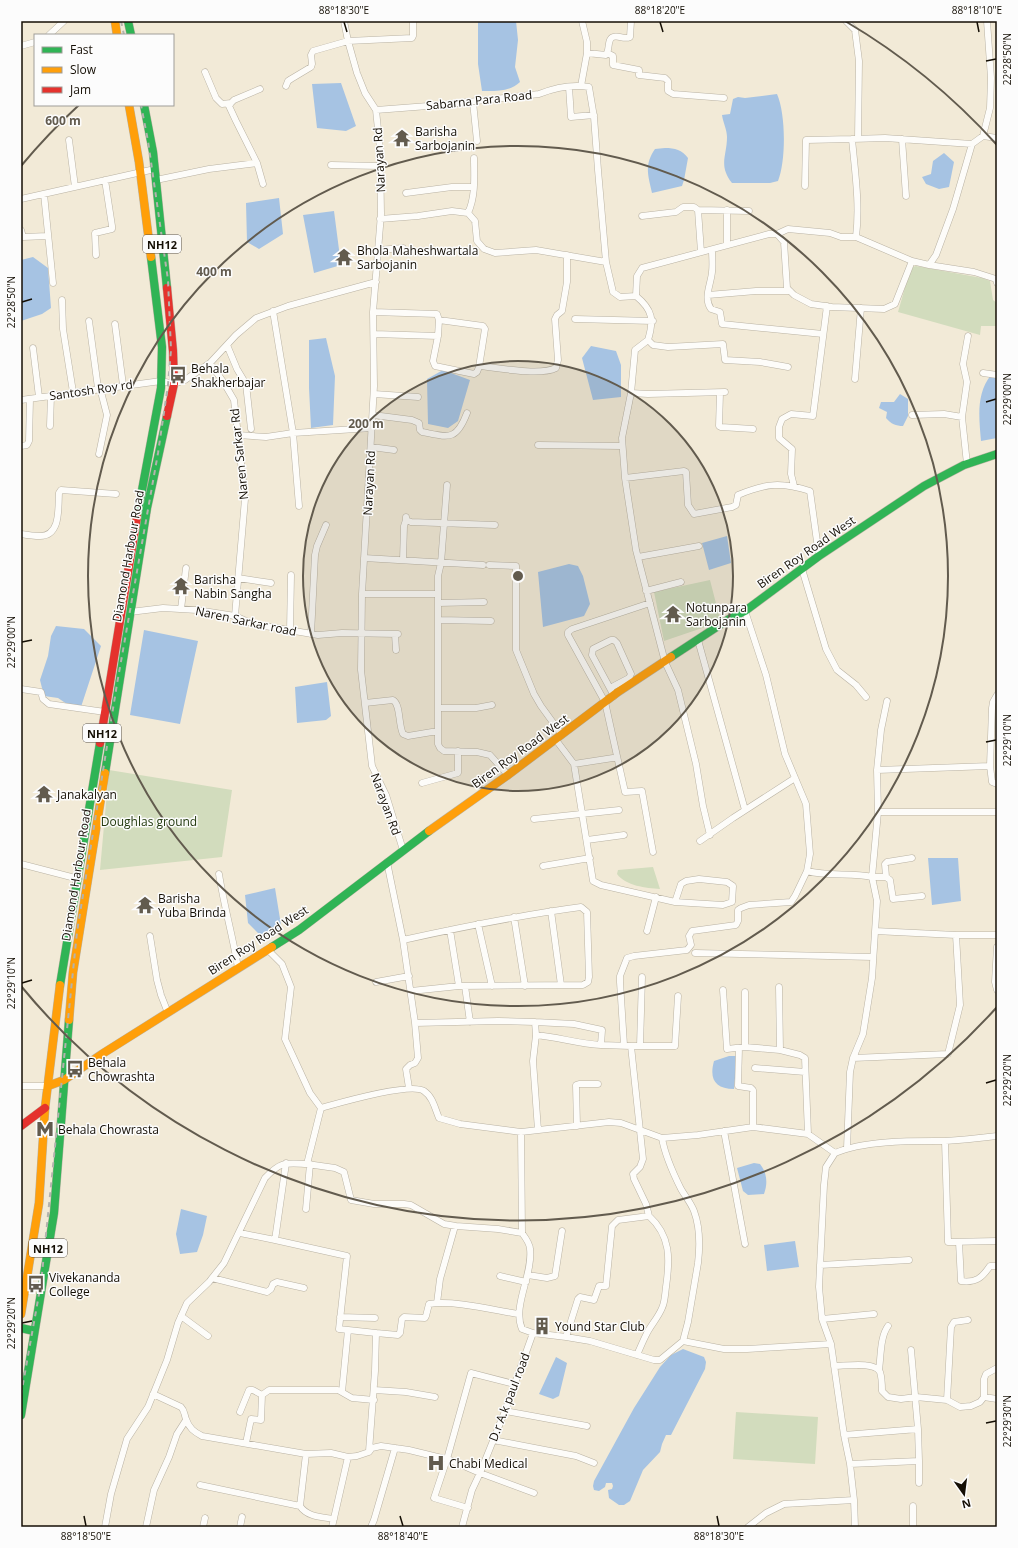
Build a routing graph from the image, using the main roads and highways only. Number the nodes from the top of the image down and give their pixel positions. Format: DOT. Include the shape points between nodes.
graph roads {
  1 [pos="115,21"];
  2 [pos="128,21"];
  3 [pos="117,34"];
  4 [pos="131,34"];
  5 [pos="129,106"];
  6 [pos="144,106"];
  7 [pos="997,454"];
  8 [pos="148,455"];
  9 [pos="158,456"];
  10 [pos="60,986"];
  11 [pos="71,988"];
  12 [pos="64,1080"];
  13 [pos="48,1086"];
  14 [pos="46,1108"];
  15 [pos="21,1126"];
  16 [pos="21,1314"];
  17 [pos="21,1328"];
  18 [pos="34,1331"];
  19 [pos="21,1415"];
  1 -- 3 [label="main road"];
  2 -- 4 [label="main road"];
  5 -- 8 [label="main road, Diamond Harbour Road / NH12" via="162,347 161,388"];
  6 -- 9 [label="main road, Diamond Harbour Road / NH12" via="155,169 173,351 174,384"];
  7 -- 12 [label="main road, Biren Roy Road West" via="967,464 924,486 819,556 745,610 605,702 298,930"];
  8 -- 9 [label="main road"];
  8 -- 10 [label="main road, Diamond Harbour Road / NH12"];
  9 -- 11 [label="main road, Diamond Harbour Road / NH12" via="147,508"];
  10 -- 11 [label="main road"];
  10 -- 13 [label="main road, Diamond Harbour Road / NH12"];
  11 -- 12 [label="main road, Diamond Harbour Road / NH12"];
  12 -- 13 [label="main road, Biren Roy Road West"];
  12 -- 18 [label="main road, Diamond Harbour Road / NH12" via="54,1213"];
  13 -- 14 [label="main road, Diamond Harbour Road / NH12"];
  14 -- 15 [label="main road"];
  14 -- 16 [label="main road, Diamond Harbour Road / NH12" via="39,1203"];
  17 -- 18 [label="main road"];
  18 -- 19 [label="main road, Diamond Harbour Road / NH12"];
}
